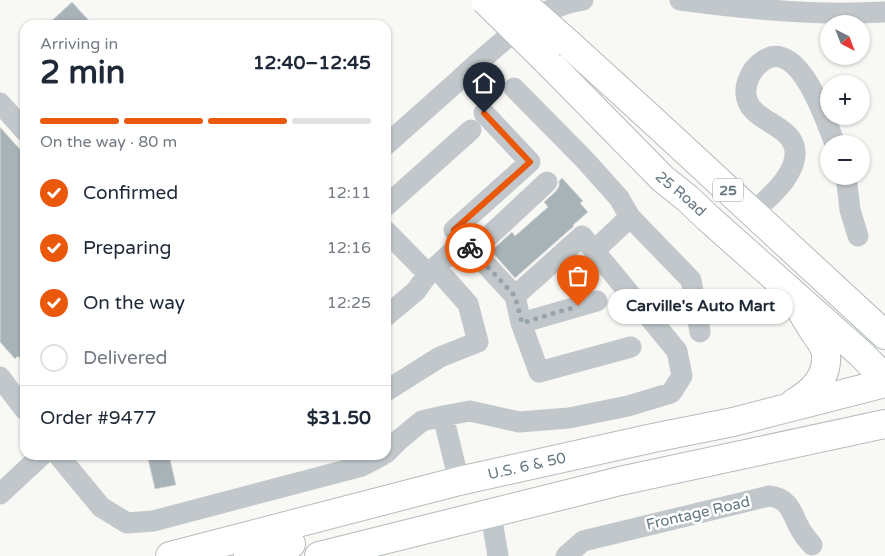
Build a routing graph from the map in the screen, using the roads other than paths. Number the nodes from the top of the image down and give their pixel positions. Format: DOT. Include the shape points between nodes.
graph roads {
  1 [pos="484,0"];
  2 [pos="519,0"];
  3 [pos="583,0"];
  4 [pos="680,0"];
  5 [pos="885,12"];
  6 [pos="514,88"];
  7 [pos="0,103"];
  8 [pos="484,113"];
  9 [pos="20,125"];
  10 [pos="471,130"];
  11 [pos="831,135"];
  12 [pos="391,141"];
  13 [pos="547,182"];
  14 [pos="847,185"];
  15 [pos="391,202"];
  16 [pos="753,213"];
  17 [pos="630,218"];
  18 [pos="391,235"];
  19 [pos="858,236"];
  20 [pos="469,246"];
  21 [pos="594,250"];
  22 [pos="432,271"];
  23 [pos="789,290"];
  24 [pos="515,296"];
  25 [pos="597,301"];
  26 [pos="391,312"];
  27 [pos="522,323"];
  28 [pos="700,332"];
  29 [pos="885,335"];
  30 [pos="631,347"];
  31 [pos="0,376"];
  32 [pos="885,378"];
  33 [pos="885,383"];
  34 [pos="391,388"];
  35 [pos="20,403"];
  36 [pos="443,416"];
  37 [pos="733,422"];
  38 [pos="885,424"];
  39 [pos="653,438"];
  40 [pos="391,448"];
  41 [pos="37,460"];
  42 [pos="62,460"];
  43 [pos="374,460"];
  44 [pos="458,481"];
  45 [pos="0,494"];
  46 [pos="491,514"];
  47 [pos="812,545"];
  48 [pos="170,556"];
  49 [pos="248,556"];
  50 [pos="319,556"];
  51 [pos="498,556"];
  52 [pos="566,556"];
  1 -- 23 [label="main road, 25 Road / 25, bridge" via="663,179"];
  2 -- 16 [label="main road, 25, bridge"];
  3 -- 12 [label="street" via="551,9 527,23"];
  4 -- 5 [label="street" via="784,11"];
  6 -- 17 [label="street" via="619,198"];
  7 -- 9 [label="street"];
  8 -- 20 [label="street" via="530,162 454,230"];
  10 -- 15 [label="street"];
  11 -- 16 [label="street" via="811,86 802,73 780,57 771,57 755,68 747,84 748,104 785,132 795,146 795,154 794,164 786,177"];
  13 -- 20 [label="street"];
  14 -- 19 [label="street"];
  16 -- 29 [label="main road, 25"];
  17 -- 21 [label="street"];
  17 -- 28 [label="street" via="690,280"];
  18 -- 22 [label="street"];
  20 -- 22 [label="street"];
  20 -- 24 [label="street"];
  21 -- 24 [label="street" via="582,236"];
  21 -- 36 [label="street" via="677,351 682,376 670,393 628,406 568,418 518,422 470,411"];
  22 -- 26 [label="street" via="416,291"];
  22 -- 34 [label="street" via="468,304 478,342 440,357"];
  23 -- 32 [label="main road, 25 Road / 25"];
  23 -- 37 [label="main road" via="826,354 822,376 817,386 795,402"];
  24 -- 27 [label="street"];
  25 -- 27 [label="street"];
  27 -- 30 [label="street" via="539,372"];
  31 -- 35 [label="street"];
  33 -- 37 [label="main road, U.S. 6 & 50"];
  36 -- 40 [label="street" via="422,421"];
  36 -- 44 [label="street"];
  37 -- 39 [label="main road, U.S. 6 & 50"];
  38 -- 46 [label="main road" via="620,481"];
  39 -- 44 [label="main road, U.S. 6 & 50"];
  39 -- 46 [label="main road" via="615,460 507,492 494,501"];
  41 -- 45 [label="street"];
  42 -- 43 [label="street" via="101,507 127,523 153,521 362,466"];
  44 -- 48 [label="main road, U.S. 6 & 50"];
  44 -- 49 [label="main road" via="447,498 418,514"];
  46 -- 50 [label="main road"];
  46 -- 51 [label="street"];
  47 -- 52 [label="street, Frontage Road" via="784,501 769,496 583,541"];
}
